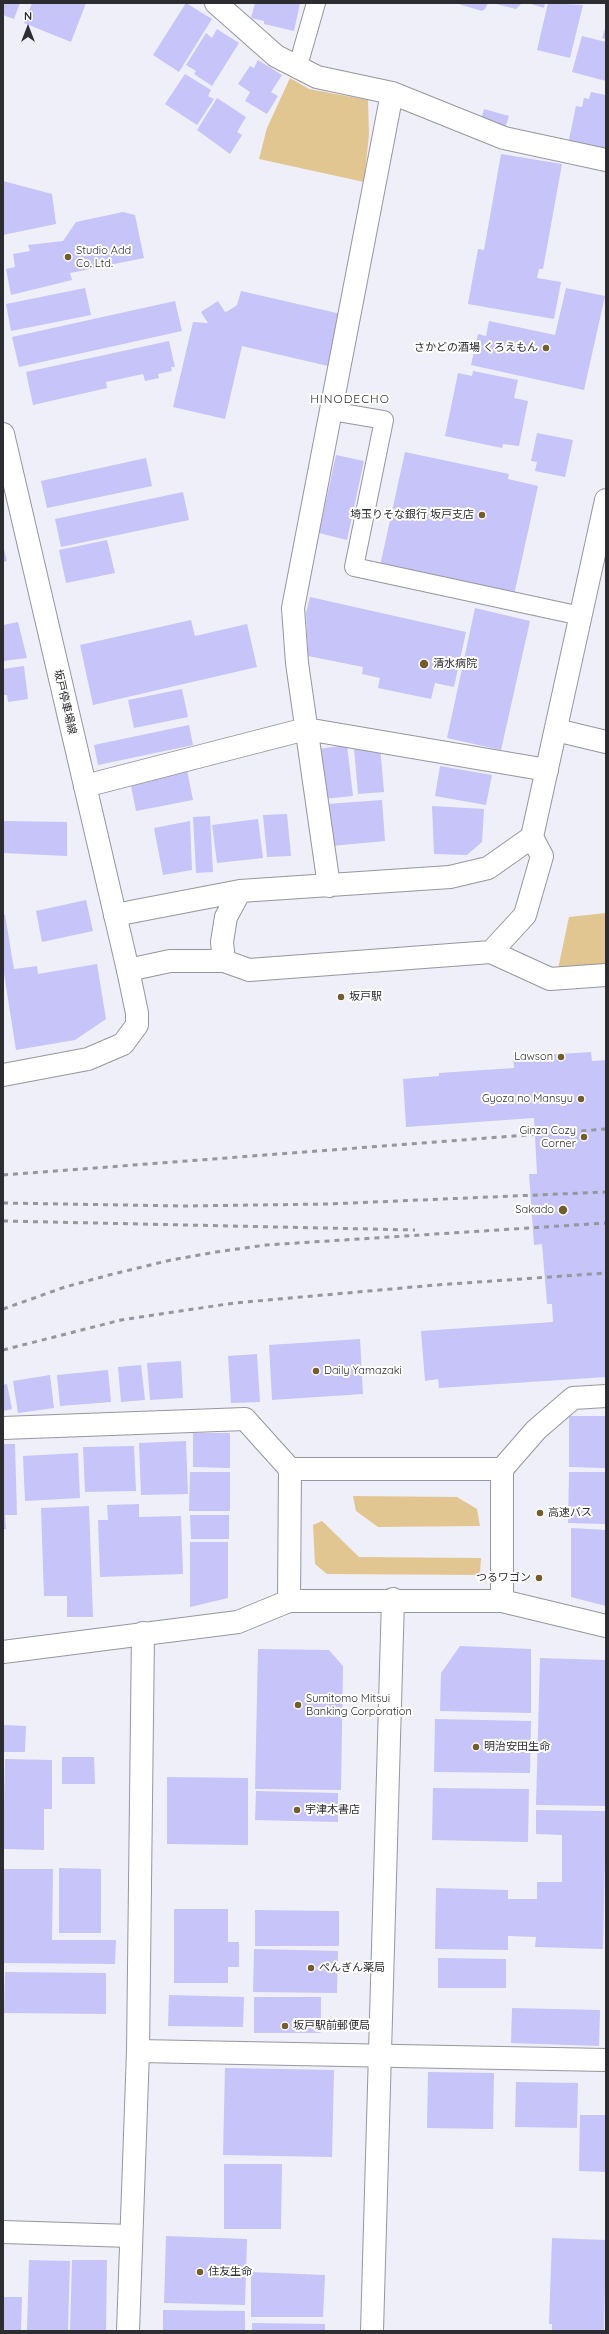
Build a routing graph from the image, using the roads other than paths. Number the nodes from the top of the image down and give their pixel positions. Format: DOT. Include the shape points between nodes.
graph roads {
  1 [pos="216,3"];
  2 [pos="316,3"];
  3 [pos="298,69"];
  4 [pos="392,93"];
  5 [pos="606,160"];
  6 [pos="331,410"];
  7 [pos="3,434"];
  8 [pos="606,502"];
  9 [pos="581,616"];
  10 [pos="306,729"];
  11 [pos="556,730"];
  12 [pos="606,742"];
  13 [pos="547,770"];
  14 [pos="84,786"];
  15 [pos="532,837"];
  16 [pos="329,886"];
  17 [pos="240,891"];
  18 [pos="115,915"];
  19 [pos="491,952"];
  20 [pos="224,961"];
  21 [pos="128,970"];
  22 [pos="606,975"];
  23 [pos="3,1075"];
  24 [pos="606,1396"];
  25 [pos="3,1428"];
  26 [pos="290,1469"];
  27 [pos="502,1469"];
  28 [pos="393,1600"];
  29 [pos="289,1601"];
  30 [pos="502,1601"];
  31 [pos="606,1626"];
  32 [pos="143,1633"];
  33 [pos="3,1652"];
  34 [pos="138,2051"];
  35 [pos="380,2056"];
  36 [pos="606,2060"];
  37 [pos="3,2232"];
  38 [pos="131,2236"];
  39 [pos="128,2331"];
  40 [pos="372,2331"];
  1 -- 3 [label="street" via="276,56"];
  2 -- 3 [label="lane"];
  3 -- 4 [label="street" via="317,77"];
  4 -- 5 [label="street" via="504,138"];
  4 -- 6 [label="street"];
  6 -- 9 [label="lane" via="384,420 354,567"];
  6 -- 10 [label="street" via="293,608"];
  7 -- 14 [label="street, 坂戸停車場線"];
  8 -- 9 [label="street"];
  9 -- 11 [label="street"];
  10 -- 13 [label="street"];
  10 -- 14 [label="street"];
  10 -- 16 [label="street"];
  11 -- 12 [label="street"];
  11 -- 13 [label="street"];
  13 -- 15 [label="street"];
  14 -- 18 [label="street, 坂戸停車場線"];
  15 -- 16 [label="street" via="488,868 450,876"];
  15 -- 19 [label="street" via="542,856 525,915"];
  16 -- 17 [label="street"];
  17 -- 18 [label="street"];
  17 -- 20 [label="street" via="226,917 222,942"];
  18 -- 21 [label="street, 坂戸停車場線"];
  19 -- 20 [label="street" via="249,970"];
  19 -- 22 [label="street" via="550,978"];
  20 -- 21 [label="street" via="170,961"];
  21 -- 23 [label="street, 坂戸停車場線" via="137,1019 136,1025 123,1044 88,1059"];
  24 -- 27 [label="street" via="573,1398 536,1430"];
  25 -- 26 [label="street" via="245,1419"];
  26 -- 27 [label="street"];
  26 -- 29 [label="street"];
  27 -- 30 [label="street"];
  28 -- 29 [label="street"];
  28 -- 30 [label="street"];
  28 -- 35 [label="street"];
  29 -- 32 [label="street" via="238,1622"];
  30 -- 31 [label="street"];
  32 -- 33 [label="street"];
  32 -- 34 [label="street"];
  34 -- 35 [label="street"];
  34 -- 38 [label="street"];
  35 -- 36 [label="street"];
  35 -- 40 [label="street"];
  37 -- 38 [label="street"];
  38 -- 39 [label="street"];
}
